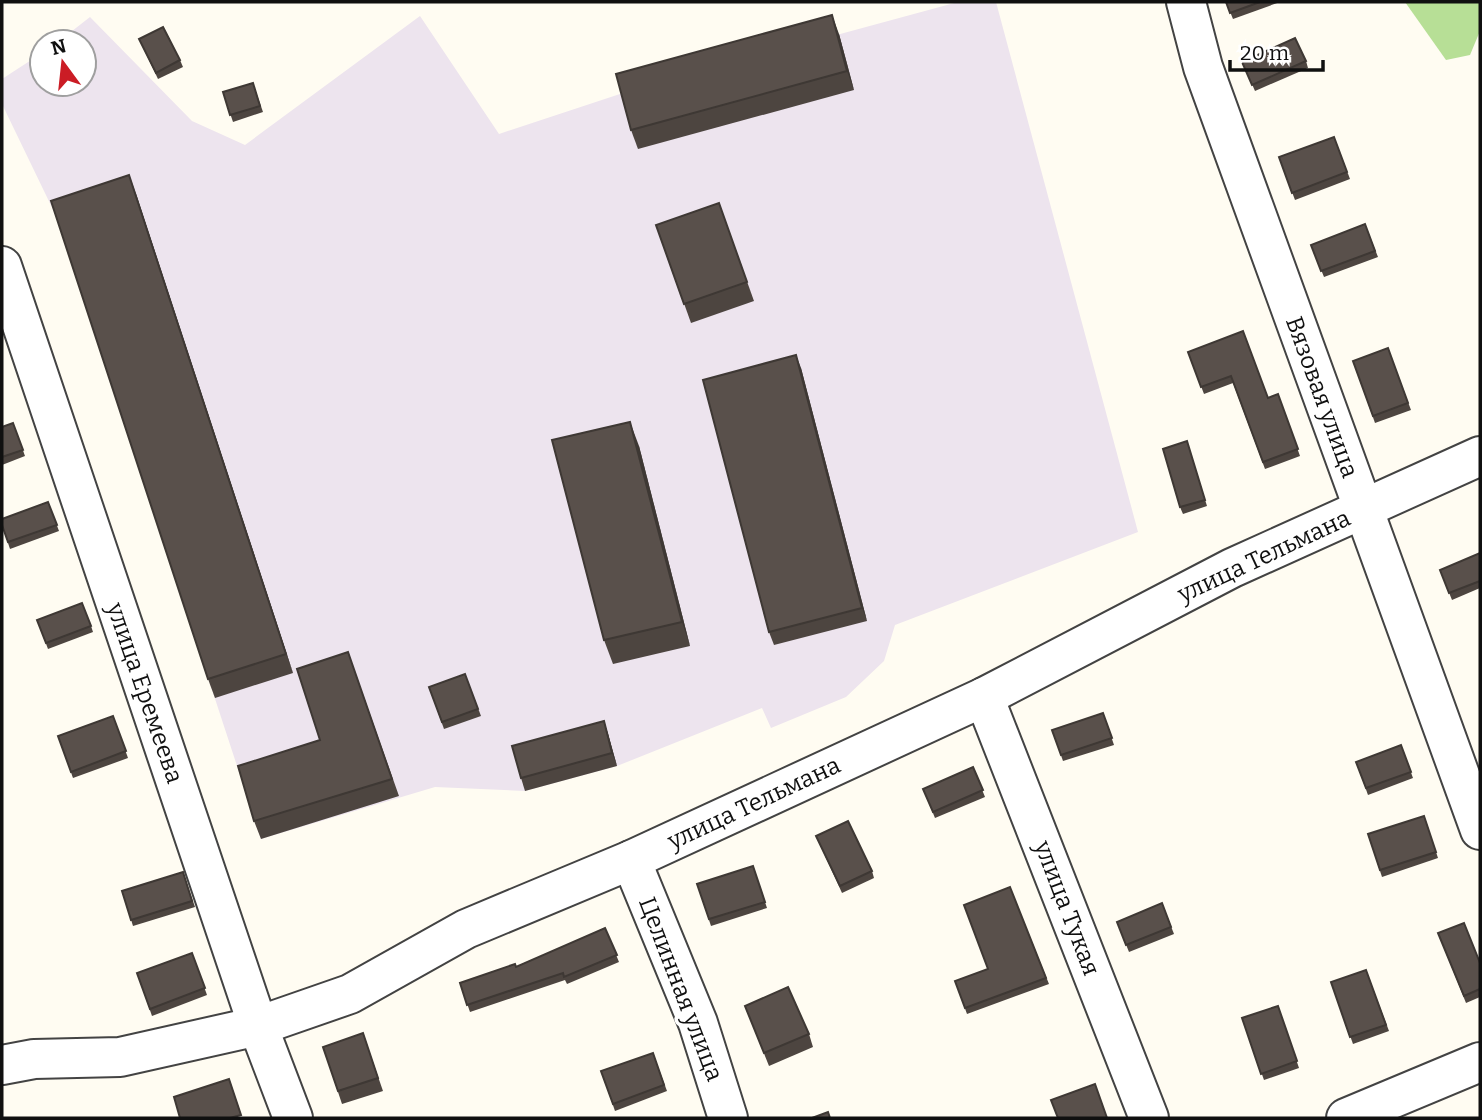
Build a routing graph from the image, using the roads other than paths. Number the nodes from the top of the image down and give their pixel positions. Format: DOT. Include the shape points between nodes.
graph roads {
  1 [pos="1186,2"];
  2 [pos="2,265"];
  3 [pos="1480,456"];
  4 [pos="1363,509"];
  5 [pos="984,697"];
  6 [pos="1480,830"];
  7 [pos="631,860"];
  8 [pos="258,1026"];
  9 [pos="1480,1062"];
  10 [pos="2,1065"];
  11 [pos="293,1118"];
  12 [pos="728,1118"];
  13 [pos="1149,1118"];
  14 [pos="1346,1118"];
  1 -- 4 [label="street, Вязовая улица" via="1208,80"];
  2 -- 8 [label="street, улица Еремеева"];
  3 -- 4 [label="street, улица Тельмана"];
  4 -- 5 [label="street, улица Тельмана" via="1232,568"];
  4 -- 6 [label="street, Вязовая улица"];
  5 -- 7 [label="street, улица Тельмана"];
  5 -- 13 [label="street, улица Тукая"];
  7 -- 8 [label="street, улица Тельмана" via="466,929 350,994"];
  7 -- 12 [label="street, Целинная улица" via="698,1023"];
  8 -- 10 [label="street, улица Тельмана" via="120,1058 34,1059"];
  8 -- 11 [label="street, улица Еремеева"];
  9 -- 14 [label="street"];
}
